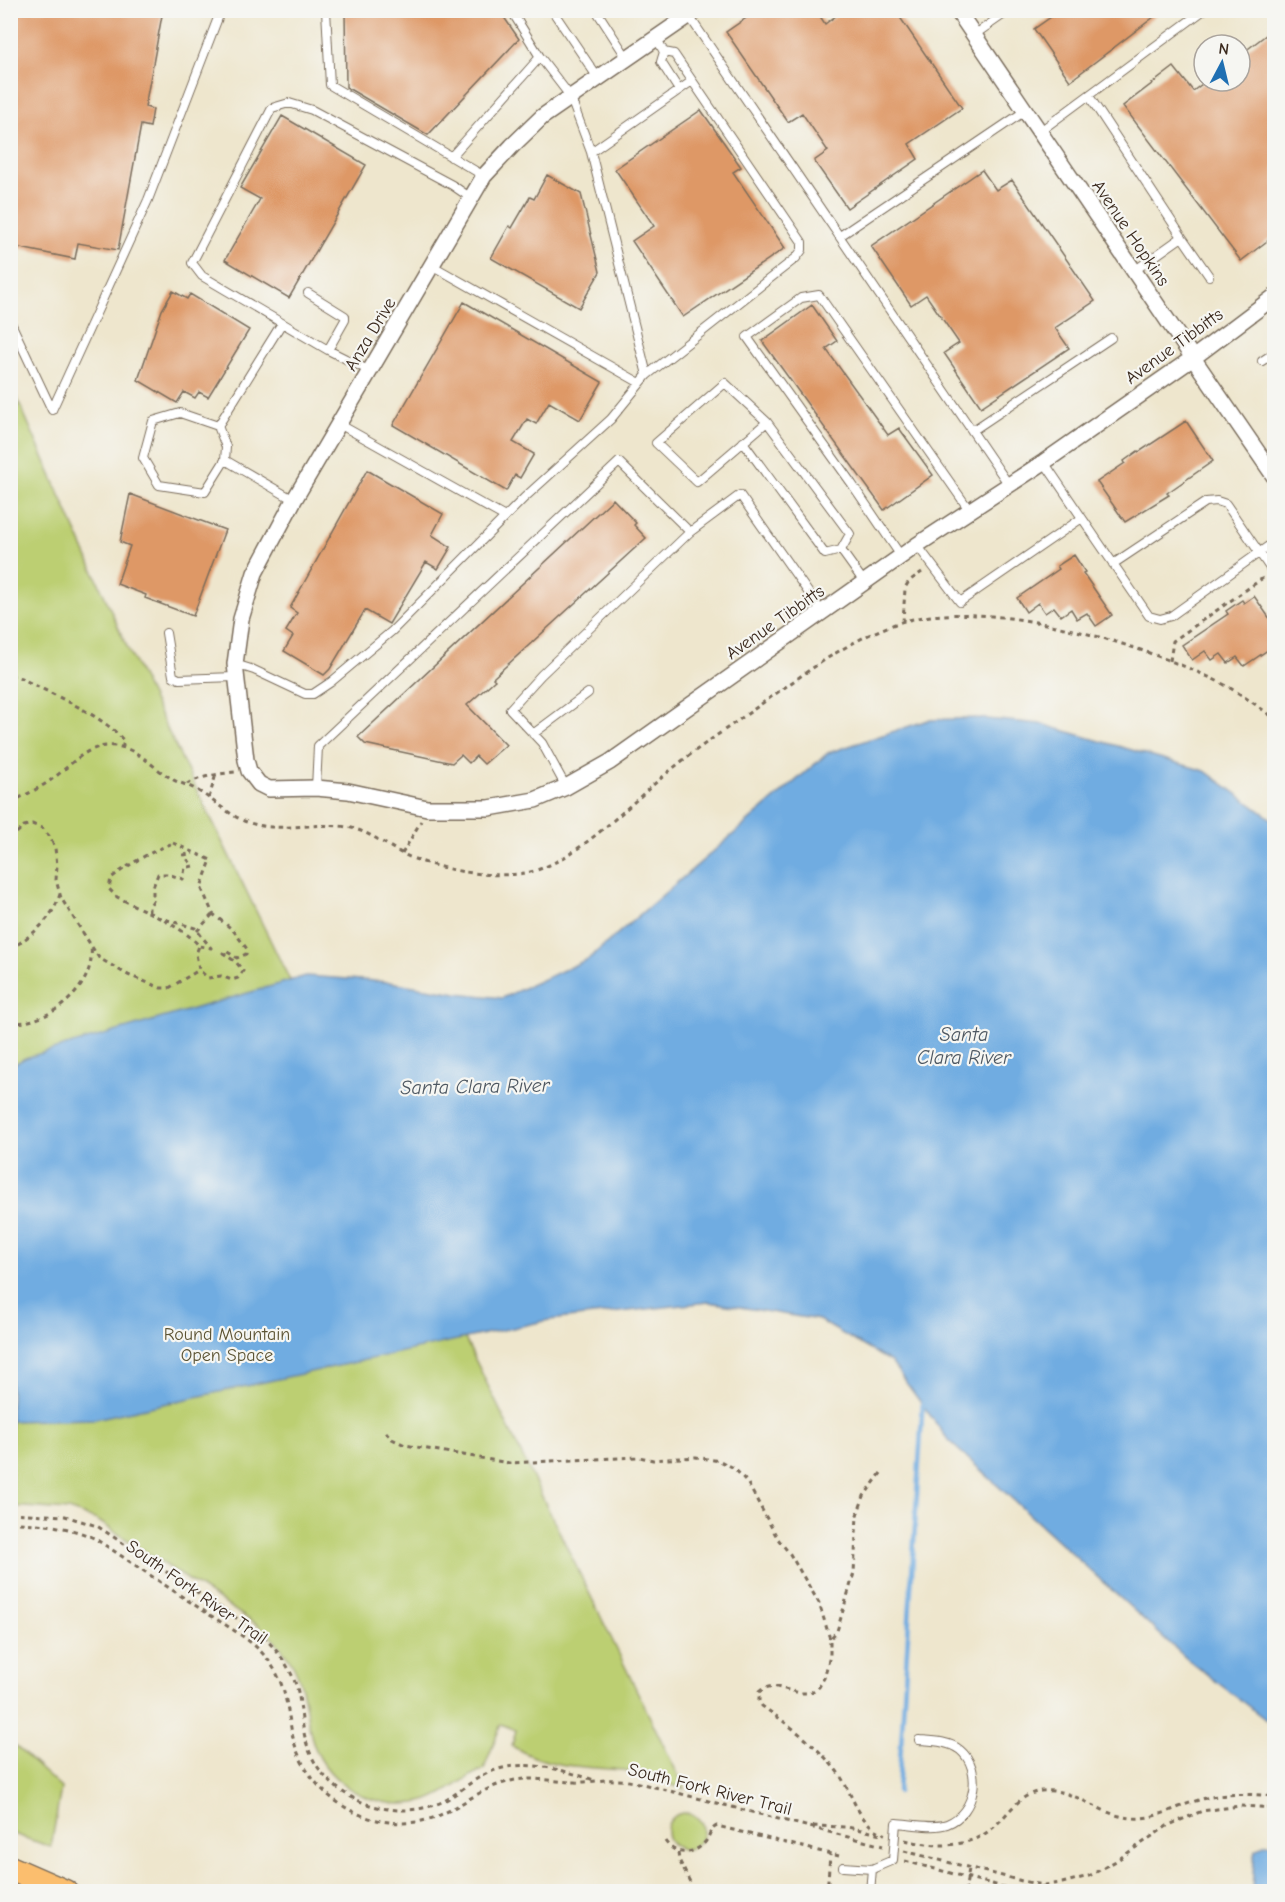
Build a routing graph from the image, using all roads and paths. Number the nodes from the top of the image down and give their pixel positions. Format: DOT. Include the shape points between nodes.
graph roads {
  1 [pos="221,10"];
  2 [pos="326,10"];
  3 [pos="512,10"];
  4 [pos="552,10"];
  5 [pos="596,10"];
  6 [pos="957,10"];
  7 [pos="1010,10"];
  8 [pos="1204,10"];
  9 [pos="693,13"];
  10 [pos="974,35"];
  11 [pos="661,45"];
  12 [pos="540,57"];
  13 [pos="627,58"];
  14 [pos="598,78"];
  15 [pos="692,81"];
  16 [pos="679,90"];
  17 [pos="570,96"];
  18 [pos="1089,96"];
  19 [pos="1025,111"];
  20 [pos="1039,132"];
  21 [pos="591,152"];
  22 [pos="451,157"];
  23 [pos="484,176"];
  24 [pos="471,198"];
  25 [pos="840,236"];
  26 [pos="1182,237"];
  27 [pos="433,266"];
  28 [pos="1134,271"];
  29 [pos="1209,276"];
  30 [pos="308,293"];
  31 [pos="1275,297"];
  32 [pos="10,321"];
  33 [pos="282,323"];
  34 [pos="1111,338"];
  35 [pos="328,350"];
  36 [pos="1275,353"];
  37 [pos="1192,358"];
  38 [pos="1262,362"];
  39 [pos="370,372"];
  40 [pos="647,375"];
  41 [pos="640,383"];
  42 [pos="767,422"];
  43 [pos="339,424"];
  44 [pos="218,426"];
  45 [pos="972,430"];
  46 [pos="743,442"];
  47 [pos="225,460"];
  48 [pos="1044,462"];
  49 [pos="1275,476"];
  50 [pos="1009,485"];
  51 [pos="294,500"];
  52 [pos="970,511"];
  53 [pos="505,517"];
  54 [pos="1082,519"];
  55 [pos="690,532"];
  56 [pos="1275,542"];
  57 [pos="917,545"];
  58 [pos="841,550"];
  59 [pos="1259,553"];
  60 [pos="901,556"];
  61 [pos="1113,564"];
  62 [pos="932,565"];
  63 [pos="1273,573"];
  64 [pos="864,582"];
  65 [pos="822,612"];
  66 [pos="965,614"];
  67 [pos="903,622"];
  68 [pos="166,633"];
  69 [pos="1170,661"];
  70 [pos="235,671"];
  71 [pos="10,675"];
  72 [pos="588,693"];
  73 [pos="1275,718"];
  74 [pos="533,734"];
  75 [pos="123,747"];
  76 [pos="249,771"];
  77 [pos="186,785"];
  78 [pos="566,787"];
  79 [pos="316,788"];
  80 [pos="10,802"];
  81 [pos="427,808"];
  82 [pos="10,839"];
  83 [pos="195,852"];
  84 [pos="402,854"];
  85 [pos="60,893"];
  86 [pos="213,914"];
  87 [pos="151,915"];
  88 [pos="197,931"];
  89 [pos="91,946"];
  90 [pos="199,946"];
  91 [pos="10,949"];
  92 [pos="199,970"];
  93 [pos="10,1023"];
  94 [pos="386,1432"];
  95 [pos="881,1473"];
  96 [pos="10,1513"];
  97 [pos="10,1523"];
  98 [pos="830,1639"];
  99 [pos="919,1740"];
  100 [pos="595,1781"];
  101 [pos="1275,1796"];
  102 [pos="1275,1808"];
  103 [pos="807,1826"];
  104 [pos="895,1837"];
  105 [pos="665,1841"];
  106 [pos="894,1849"];
  107 [pos="678,1853"];
  108 [pos="830,1855"];
  109 [pos="841,1856"];
  110 [pos="893,1860"];
  111 [pos="843,1867"];
  112 [pos="10,1868"];
  113 [pos="872,1869"];
  114 [pos="969,1869"];
  115 [pos="967,1877"];
  116 [pos="1043,1885"];
  117 [pos="65,1892"];
  118 [pos="694,1892"];
  119 [pos="827,1892"];
  120 [pos="870,1892"];
  121 [pos="965,1892"];
  122 [pos="1022,1892"];
  123 [pos="1043,1892"];
  1 -- 32 [label="lane" via="148,200 52,410"];
  2 -- 22 [label="lane" via="330,85"];
  3 -- 12 [label="lane"];
  4 -- 14 [label="lane"];
  5 -- 13 [label="lane"];
  6 -- 10 [label="street, Avenue Hopkins"];
  7 -- 10 [label="lane"];
  8 -- 18 [label="lane"];
  9 -- 11 [label="street, Anza Drive"];
  9 -- 25 [label="lane"];
  10 -- 19 [label="street, Avenue Hopkins"];
  11 -- 13 [label="street, Anza Drive"];
  11 -- 15 [label="lane" via="674,54"];
  11 -- 16 [label="lane" via="661,62"];
  12 -- 17 [label="lane"];
  12 -- 22 [label="lane"];
  13 -- 14 [label="street, Anza Drive"];
  14 -- 17 [label="street, Anza Drive"];
  15 -- 16 [label="lane"];
  15 -- 40 [label="lane" via="802,242 802,250"];
  16 -- 21 [label="lane"];
  17 -- 21 [label="lane"];
  17 -- 23 [label="street, Anza Drive" via="542,117"];
  18 -- 20 [label="lane"];
  18 -- 26 [label="lane"];
  19 -- 20 [label="street, Avenue Hopkins"];
  19 -- 25 [label="lane"];
  20 -- 28 [label="street, Avenue Hopkins"];
  21 -- 40 [label="lane"];
  22 -- 23 [label="lane"];
  23 -- 24 [label="street, Anza Drive"];
  24 -- 27 [label="street, Anza Drive"];
  24 -- 33 [label="lane" via="312,110 289,103 272,108 192,263 202,276"];
  25 -- 45 [label="lane"];
  26 -- 28 [label="lane"];
  26 -- 29 [label="lane"];
  27 -- 39 [label="street, Anza Drive"];
  27 -- 41 [label="lane"];
  28 -- 37 [label="street, Avenue Hopkins"];
  30 -- 35 [label="lane" via="345,316"];
  31 -- 37 [label="street, Avenue Tibbitts"];
  33 -- 35 [label="lane"];
  33 -- 44 [label="lane"];
  34 -- 45 [label="lane"];
  35 -- 39 [label="lane"];
  36 -- 38 [label="lane"];
  37 -- 48 [label="street, Avenue Tibbitts"];
  37 -- 49 [label="street, Avenue Hopkins"];
  39 -- 43 [label="street, Anza Drive"];
  40 -- 41 [label="lane"];
  41 -- 53 [label="lane" via="611,419"];
  42 -- 46 [label="lane"];
  42 -- 46 [label="lane" via="725,383 656,443 696,482"];
  42 -- 58 [label="lane" via="850,534"];
  43 -- 51 [label="street, Anza Drive"];
  43 -- 53 [label="lane"];
  44 -- 47 [label="lane" via="226,447"];
  44 -- 47 [label="lane" via="180,413 153,421 142,458 159,485 205,492"];
  45 -- 50 [label="lane"];
  46 -- 58 [label="lane" via="825,554"];
  47 -- 51 [label="lane"];
  48 -- 50 [label="street, Avenue Tibbitts"];
  48 -- 54 [label="lane"];
  50 -- 52 [label="street, Avenue Tibbitts"];
  51 -- 70 [label="street, Anza Drive" via="255,573 241,619"];
  52 -- 57 [label="street, Avenue Tibbitts"];
  52 -- 60 [label="lane" via="819,295 801,298 747,337"];
  53 -- 70 [label="lane" via="392,631 313,694 305,694 254,670"];
  54 -- 61 [label="lane"];
  54 -- 62 [label="lane" via="960,602"];
  55 -- 65 [label="lane" via="740,495"];
  55 -- 74 [label="lane" via="510,708"];
  55 -- 79 [label="lane" via="619,462 318,746"];
  56 -- 59 [label="lane"];
  57 -- 60 [label="street, Avenue Tibbitts"];
  57 -- 62 [label="lane"];
  58 -- 64 [label="lane"];
  59 -- 61 [label="lane" via="1226,504 1217,501 1206,502"];
  59 -- 61 [label="lane" via="1171,616 1160,619 1149,616"];
  59 -- 63 [label="lane"];
  60 -- 64 [label="street, Avenue Tibbitts"];
  62 -- 67 [label="path" via="905,588"];
  63 -- 69 [label="path" via="1173,641"];
  64 -- 65 [label="street, Avenue Tibbitts"];
  65 -- 78 [label="street, Avenue Tibbitts" via="610,762"];
  66 -- 69 [label="path" via="1072,630"];
  68 -- 70 [label="lane" via="173,676 179,679"];
  69 -- 73 [label="path" via="1216,680"];
  70 -- 76 [label="street, Anza Drive"];
  71 -- 75 [label="path" via="102,721 117,733"];
  72 -- 74 [label="lane"];
  74 -- 78 [label="lane"];
  75 -- 77 [label="path"];
  75 -- 80 [label="path" via="87,751 52,780"];
  76 -- 79 [label="street, Avenue Tibbitts" via="269,789"];
  77 -- 77 [label="path" via="209,799 216,774 194,780"];
  78 -- 81 [label="street, Avenue Tibbitts" via="535,800 489,808"];
  79 -- 81 [label="street, Avenue Tibbitts"];
  81 -- 84 [label="path"];
  82 -- 85 [label="path" via="24,826 42,828 55,848"];
  83 -- 86 [label="path" via="211,860 201,887"];
  83 -- 87 [label="path" via="184,855 194,866 185,868 183,879 158,874 147,911"];
  83 -- 87 [label="path" via="173,843 151,851 111,878 109,889 117,897"];
  85 -- 89 [label="path"];
  85 -- 91 [label="path" via="42,926"];
  86 -- 88 [label="path"];
  86 -- 92 [label="path" via="244,943 247,949 243,957 223,953 243,971 232,980 221,976 208,978"];
  87 -- 88 [label="path" via="175,920"];
  87 -- 90 [label="path" via="182,930"];
  88 -- 90 [label="path" via="211,948"];
  89 -- 92 [label="path" via="110,965 161,988 169,988"];
  89 -- 93 [label="path" via="93,958 81,988 35,1019"];
  90 -- 92 [label="path"];
  94 -- 98 [label="path" via="405,1445 509,1463 639,1457 720,1461 734,1468 747,1482 819,1603"];
  95 -- 98 [label="path" via="864,1496 857,1515 854,1573 837,1631"];
  96 -- 100 [label="path" via="65,1516 97,1526 262,1635 293,1677 304,1733 315,1764 334,1785 367,1805 392,1810 419,1809 448,1799 482,1776 511,1765 542,1767"];
  97 -- 100 [label="path, South Fork River Trail" via="57,1526 94,1538 259,1648 280,1679 303,1766 325,1793 356,1814 390,1822 423,1821 505,1782 533,1778"];
  98 -- 104 [label="path" via="830,1656 819,1687 810,1693 764,1688 759,1692 759,1701 796,1730 837,1771 870,1827"];
  99 -- 104 [label="lane" via="950,1744 960,1750 973,1772 972,1798 957,1818 946,1824 896,1823"];
  100 -- 103 [label="path, South Fork River Trail" via="643,1784"];
  101 -- 104 [label="path" via="1210,1798 1156,1816 1133,1818 1115,1815 1071,1794 1039,1792 1026,1796 997,1824 963,1843 937,1846"];
  102 -- 116 [label="path, South Fork River Trail" via="1240,1806 1202,1811 1167,1826 1089,1876"];
  103 -- 104 [label="path" via="847,1827"];
  103 -- 106 [label="path, South Fork River Trail"];
  104 -- 106 [label="lane"];
  105 -- 107 [label="path"];
  106 -- 110 [label="lane"];
  106 -- 114 [label="path, South Fork River Trail"];
  107 -- 108 [label="path" via="699,1848 717,1826"];
  107 -- 118 [label="path"];
  108 -- 109 [label="path"];
  108 -- 119 [label="path"];
  110 -- 113 [label="lane"];
  110 -- 115 [label="path"];
  111 -- 113 [label="lane"];
  112 -- 117 [label="main road"];
  113 -- 120 [label="lane"];
  114 -- 115 [label="path"];
  114 -- 116 [label="path, South Fork River Trail"];
  115 -- 121 [label="path"];
  115 -- 122 [label="path"];
  116 -- 123 [label="path"];
}
